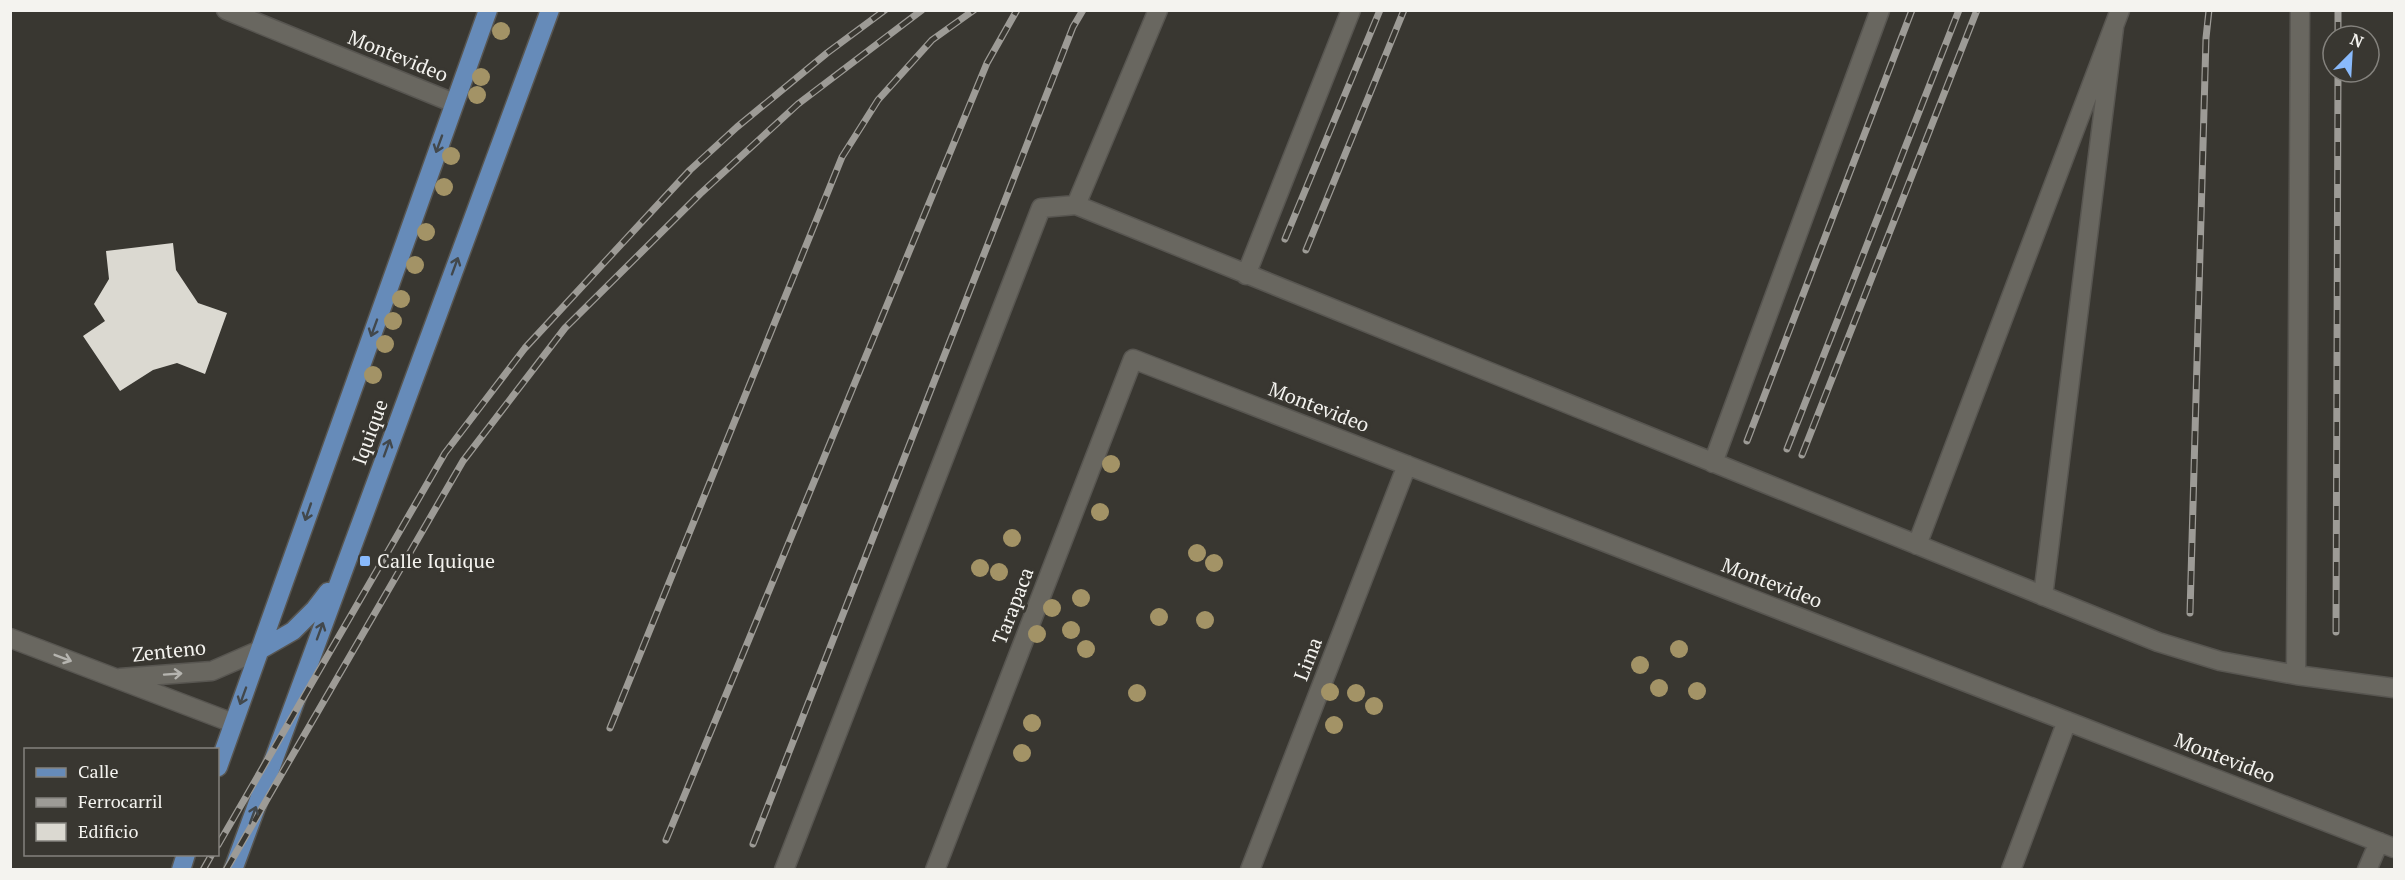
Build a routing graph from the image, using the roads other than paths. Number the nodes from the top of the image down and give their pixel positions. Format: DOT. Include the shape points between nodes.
graph roads {
  1 [pos="226,10"];
  2 [pos="488,10"];
  3 [pos="550,10"];
  4 [pos="1158,10"];
  5 [pos="1351,10"];
  6 [pos="1880,10"];
  7 [pos="2300,10"];
  8 [pos="2117,19"];
  9 [pos="454,103"];
  10 [pos="1076,205"];
  11 [pos="1246,275"];
  12 [pos="1133,359"];
  13 [pos="1713,463"];
  14 [pos="1407,465"];
  15 [pos="1917,545"];
  16 [pos="341,576"];
  17 [pos="2043,596"];
  18 [pos="10,638"];
  19 [pos="260,650"];
  20 [pos="2296,675"];
  21 [pos="115,678"];
  22 [pos="2394,688"];
  23 [pos="2067,721"];
  24 [pos="233,723"];
  25 [pos="219,764"];
  26 [pos="2387,845"];
  27 [pos="233,870"];
  28 [pos="784,870"];
  29 [pos="935,870"];
  30 [pos="1250,870"];
  31 [pos="2011,870"];
  32 [pos="2367,870"];
  1 -- 9 [label="street, Montevideo"];
  2 -- 9 [label="main road, Iquique"];
  16 -- 3 [label="main road, Iquique, one-way"];
  4 -- 10 [label="street"];
  5 -- 11 [label="street"];
  6 -- 13 [label="street"];
  7 -- 20 [label="street"];
  8 -- 15 [label="street"];
  8 -- 17 [label="street"];
  9 -- 19 [label="main road, Iquique, one-way"];
  10 -- 11 [label="street"];
  10 -- 28 [label="street" via="1041,208"];
  11 -- 13 [label="street"];
  12 -- 14 [label="street, Montevideo"];
  12 -- 29 [label="street, Tarapaca"];
  13 -- 15 [label="street"];
  14 -- 23 [label="street, Montevideo"];
  14 -- 30 [label="street, Lima"];
  15 -- 17 [label="street"];
  16 -- 19 [label="main road" via="294,631"];
  27 -- 16 [label="main road, Iquique, one-way"];
  17 -- 20 [label="street" via="2158,642 2220,661"];
  18 -- 21 [label="street, Zenteno, one-way"];
  21 -- 19 [label="street, Zenteno, one-way" via="212,671"];
  19 -- 24 [label="main road, Iquique, one-way"];
  20 -- 22 [label="street"];
  21 -- 24 [label="street, Zenteno"];
  23 -- 26 [label="street, Montevideo"];
  23 -- 31 [label="street"];
  24 -- 25 [label="main road, Iquique"];
  26 -- 32 [label="street"];
}
